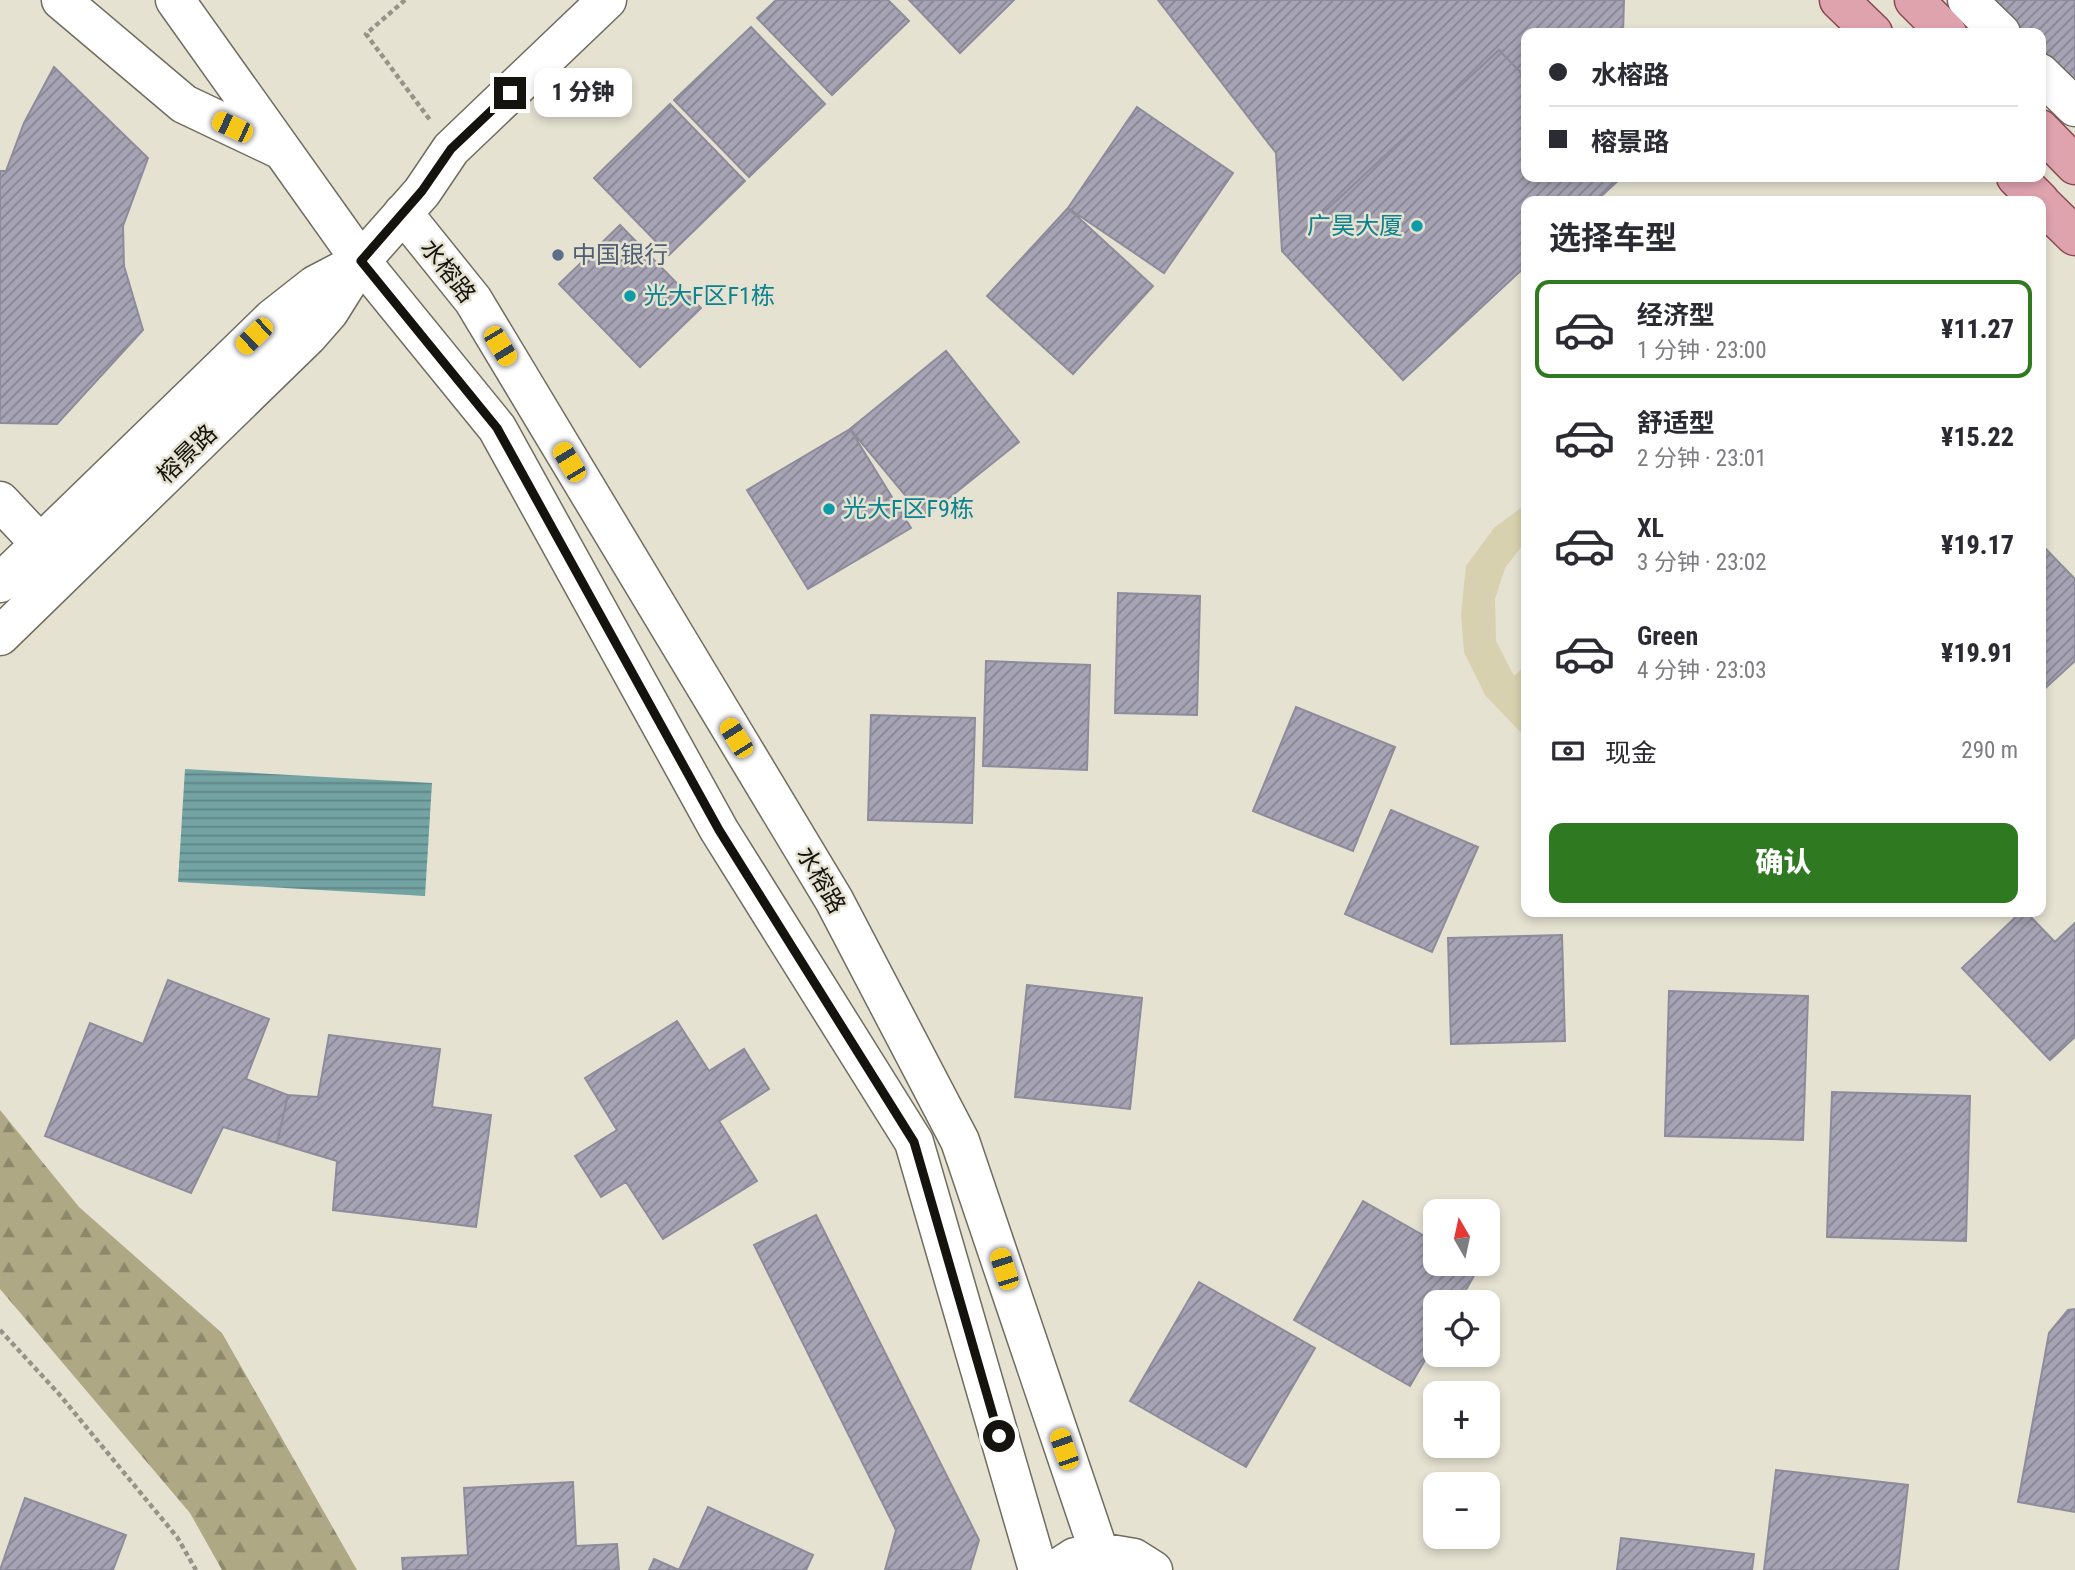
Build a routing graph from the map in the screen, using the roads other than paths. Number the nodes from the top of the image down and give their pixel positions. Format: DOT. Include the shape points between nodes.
graph roads {
  1 [pos="61,0"];
  2 [pos="175,0"];
  3 [pos="607,0"];
  4 [pos="1839,0"];
  5 [pos="1914,0"];
  6 [pos="1967,0"];
  7 [pos="1868,28"];
  8 [pos="1942,28"];
  9 [pos="1996,28"];
  10 [pos="2046,79"];
  11 [pos="2075,107"];
  12 [pos="2046,135"];
  13 [pos="281,150"];
  14 [pos="2075,165"];
  15 [pos="2021,182"];
  16 [pos="2034,196"];
  17 [pos="2046,208"];
  18 [pos="403,213"];
  19 [pos="2075,236"];
  20 [pos="361,261"];
  21 [pos="0,500"];
  22 [pos="39,545"];
  23 [pos="66,572"];
  24 [pos="0,583"];
  25 [pos="0,636"];
  26 [pos="1099,1552"];
  27 [pos="1038,1570"];
  28 [pos="1055,1570"];
  29 [pos="1153,1570"];
  1 -- 13 [label="street" via="184,104"];
  2 -- 13 [label="street"];
  3 -- 18 [label="street, 榕景路" via="451,149"];
  4 -- 7 [label="main road"];
  5 -- 8 [label="main road"];
  6 -- 9 [label="street"];
  10 -- 11 [label="street"];
  12 -- 14 [label="main road"];
  13 -- 20 [label="street"];
  15 -- 16 [label="main road"];
  17 -- 19 [label="main road"];
  18 -- 20 [label="street, 榕景路"];
  18 -- 26 [label="street, 水榕路" via="473,300 834,900 960,1140"];
  20 -- 22 [label="street, 榕景路" via="315,285 273,318"];
  20 -- 23 [label="street, 榕景路" via="329,312 308,335"];
  20 -- 27 [label="street" via="497,428 719,830 914,1142"];
  21 -- 22 [label="street"];
  22 -- 23 [label="street"];
  22 -- 24 [label="street, 榕景路"];
  23 -- 25 [label="street, 榕景路"];
  26 -- 28 [label="street" via="1075,1558"];
  26 -- 29 [label="street" via="1133,1558"];
}
